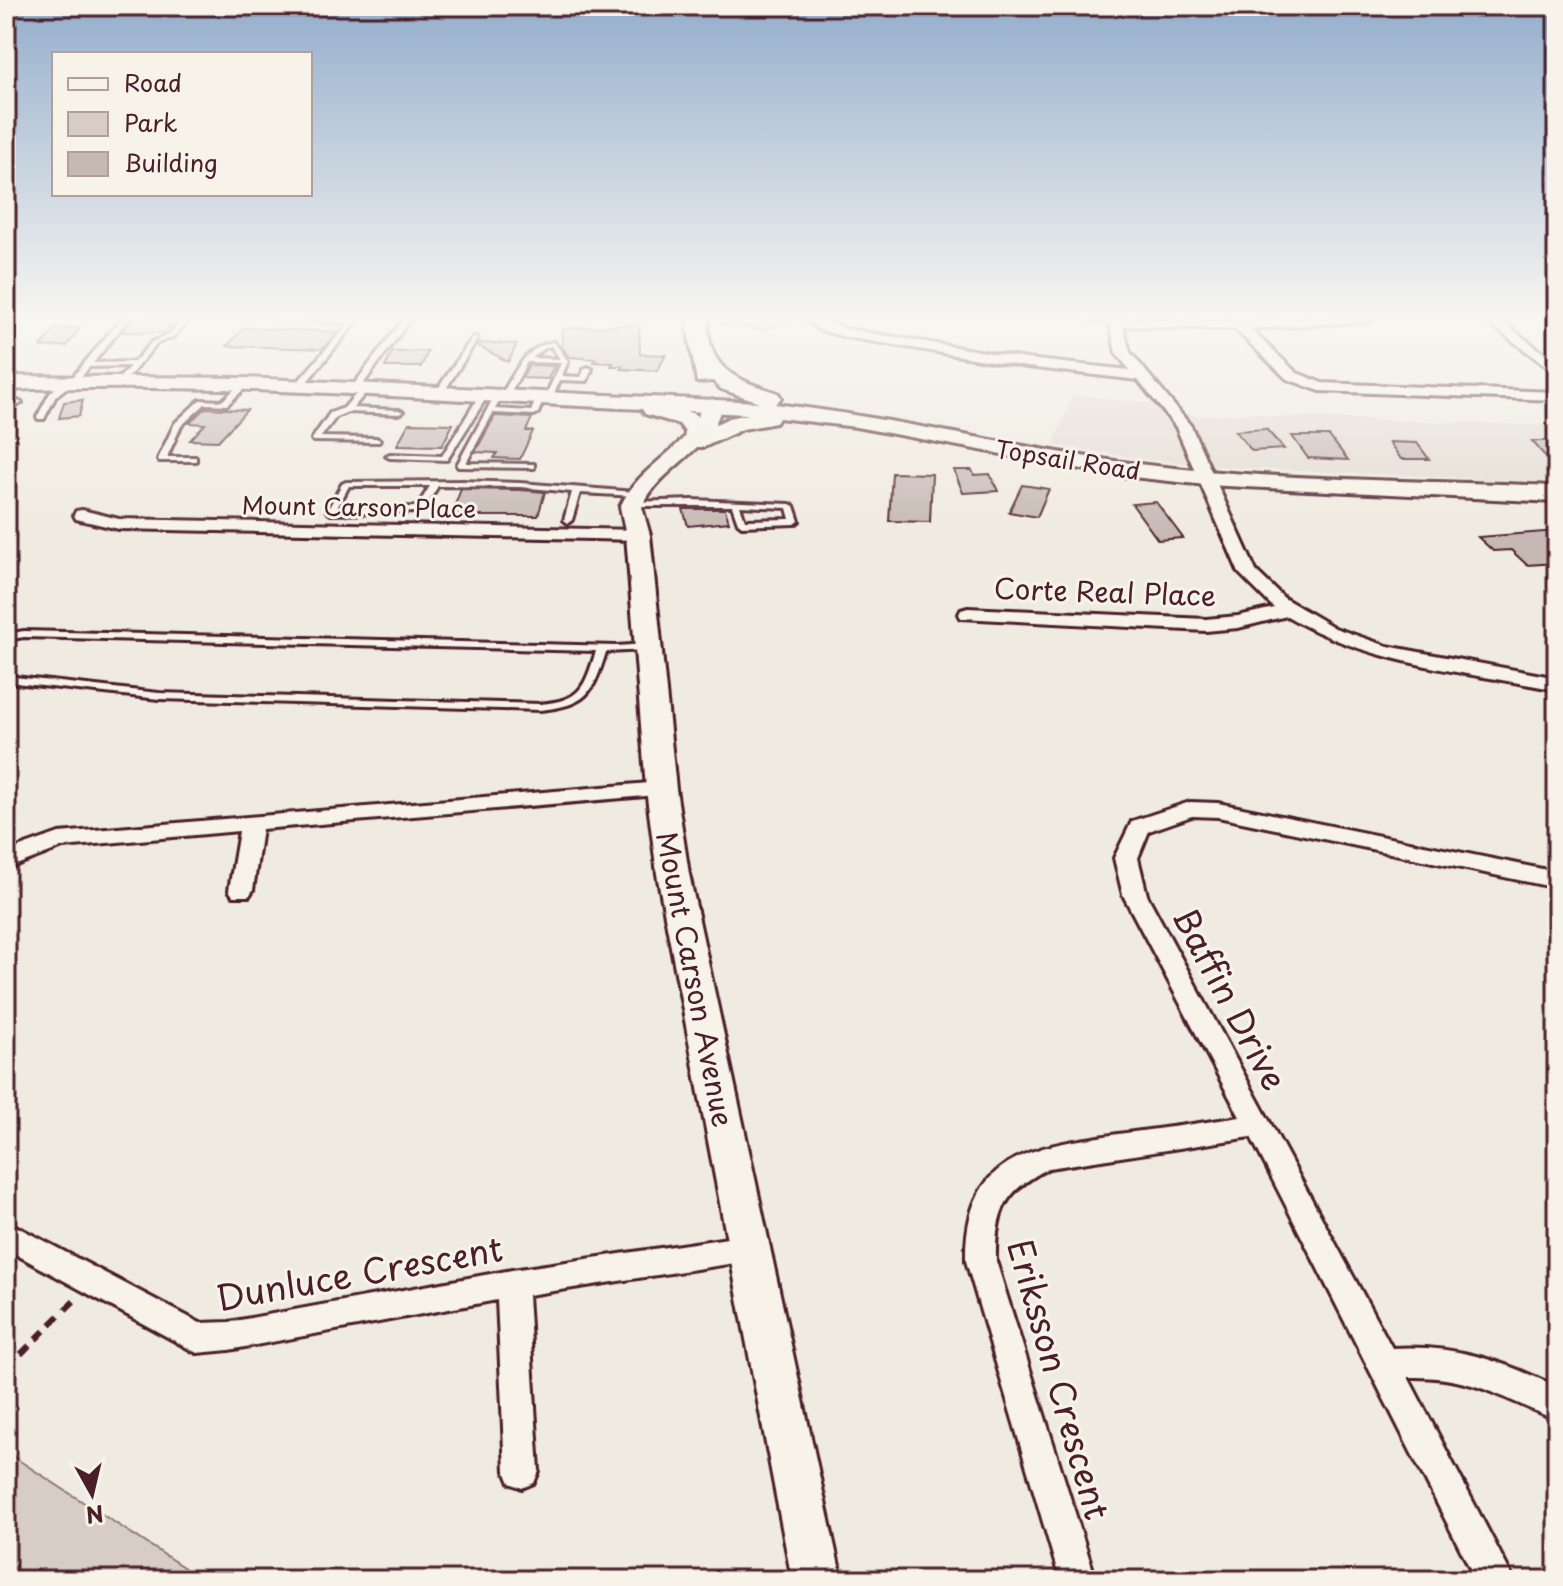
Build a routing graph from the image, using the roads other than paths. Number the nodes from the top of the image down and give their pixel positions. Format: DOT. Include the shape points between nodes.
graph roads {
  1 [pos="58,391"];
  2 [pos="237,391"];
  3 [pos="323,391"];
  4 [pos="358,391"];
  5 [pos="500,391"];
  6 [pos="549,391"];
  7 [pos="593,391"];
  8 [pos="605,391"];
  9 [pos="647,391"];
  10 [pos="670,391"];
  11 [pos="709,391"];
  12 [pos="747,391"];
  13 [pos="1154,391"];
  14 [pos="1426,391"];
  15 [pos="12,393"];
  16 [pos="439,393"];
  17 [pos="355,396"];
  18 [pos="1557,396"];
  19 [pos="494,399"];
  20 [pos="6,403"];
  21 [pos="712,405"];
  22 [pos="399,412"];
  23 [pos="41,417"];
  24 [pos="856,420"];
  25 [pos="376,440"];
  26 [pos="696,442"];
  27 [pos="390,456"];
  28 [pos="193,459"];
  29 [pos="531,466"];
  30 [pos="1206,478"];
  31 [pos="435,485"];
  32 [pos="577,490"];
  33 [pos="1557,494"];
  34 [pos="735,503"];
  35 [pos="636,511"];
  36 [pos="82,515"];
  37 [pos="568,520"];
  38 [pos="1287,610"];
  39 [pos="968,614"];
  40 [pos="6,637"];
  41 [pos="647,647"];
  42 [pos="602,649"];
  43 [pos="6,679"];
  44 [pos="1557,684"];
  45 [pos="661,789"];
  46 [pos="252,822"];
  47 [pos="6,861"];
  48 [pos="1557,880"];
  49 [pos="241,890"];
  50 [pos="1259,1125"];
  51 [pos="6,1234"];
  52 [pos="748,1248"];
  53 [pos="512,1284"];
  54 [pos="1384,1364"];
  55 [pos="1557,1404"];
  56 [pos="522,1471"];
  57 [pos="817,1580"];
  58 [pos="1078,1580"];
  59 [pos="1496,1580"];
  1 -- 23 [label="lane"];
  2 -- 28 [label="lane" via="224,403 203,402 178,425 162,459"];
  3 -- 17 [label="main road, Topsail Road"];
  4 -- 17 [label="lane"];
  5 -- 19 [label="lane"];
  6 -- 19 [label="main road, Topsail Road"];
  7 -- 26 [label="main road" via="679,415 693,424"];
  8 -- 21 [label="main road, Topsail Road"];
  9 -- 10 [label="main road"];
  11 -- 21 [label="main road"];
  12 -- 24 [label="main road"];
  13 -- 30 [label="street" via="1183,426"];
  14 -- 18 [label="street"];
  15 -- 20 [label="lane"];
  16 -- 17 [label="main road, Topsail Road"];
  16 -- 19 [label="main road, Topsail Road"];
  17 -- 22 [label="lane"];
  17 -- 25 [label="lane" via="316,439"];
  19 -- 27 [label="lane" via="444,458"];
  19 -- 29 [label="lane" via="461,465"];
  21 -- 24 [label="main road, Topsail Road"];
  21 -- 26 [label="main road"];
  24 -- 26 [label="main road" via="763,418 737,423"];
  24 -- 30 [label="main road, Topsail Road" via="1059,459"];
  26 -- 35 [label="main road" via="655,472"];
  30 -- 33 [label="main road, Topsail Road"];
  30 -- 38 [label="street" via="1248,573"];
  31 -- 31 [label="lane" via="346,484 331,511 420,509"];
  31 -- 32 [label="lane"];
  32 -- 35 [label="lane"];
  32 -- 37 [label="lane"];
  34 -- 34 [label="lane" via="790,506 795,521 742,523"];
  34 -- 35 [label="lane"];
  35 -- 36 [label="street, Mount Carson Place" via="119,524"];
  35 -- 41 [label="main road, Mount Carson Avenue"];
  38 -- 39 [label="street, Corte Real Place" via="1206,625"];
  38 -- 44 [label="street" via="1328,632 1383,651"];
  40 -- 42 [label="lane"];
  41 -- 42 [label="lane"];
  41 -- 45 [label="main road, Mount Carson Avenue"];
  42 -- 43 [label="lane" via="583,696 540,707 159,696"];
  45 -- 46 [label="street"];
  45 -- 52 [label="main road, Mount Carson Avenue"];
  46 -- 47 [label="street" via="75,837"];
  46 -- 49 [label="street"];
  48 -- 50 [label="street, Baffin Drive" via="1218,810 1190,809 1140,826 1126,858 1135,895"];
  50 -- 54 [label="street, Baffin Drive"];
  50 -- 58 [label="street, Eriksson Crescent" via="1044,1157 1019,1168 984,1209 981,1261"];
  51 -- 53 [label="street, Dunluce Crescent" via="197,1338"];
  52 -- 53 [label="street, Dunluce Crescent"];
  52 -- 57 [label="main road, Mount Carson Avenue"];
  53 -- 56 [label="street"];
  54 -- 55 [label="street" via="1425,1360 1465,1365"];
  54 -- 59 [label="street, Baffin Drive"];
}
